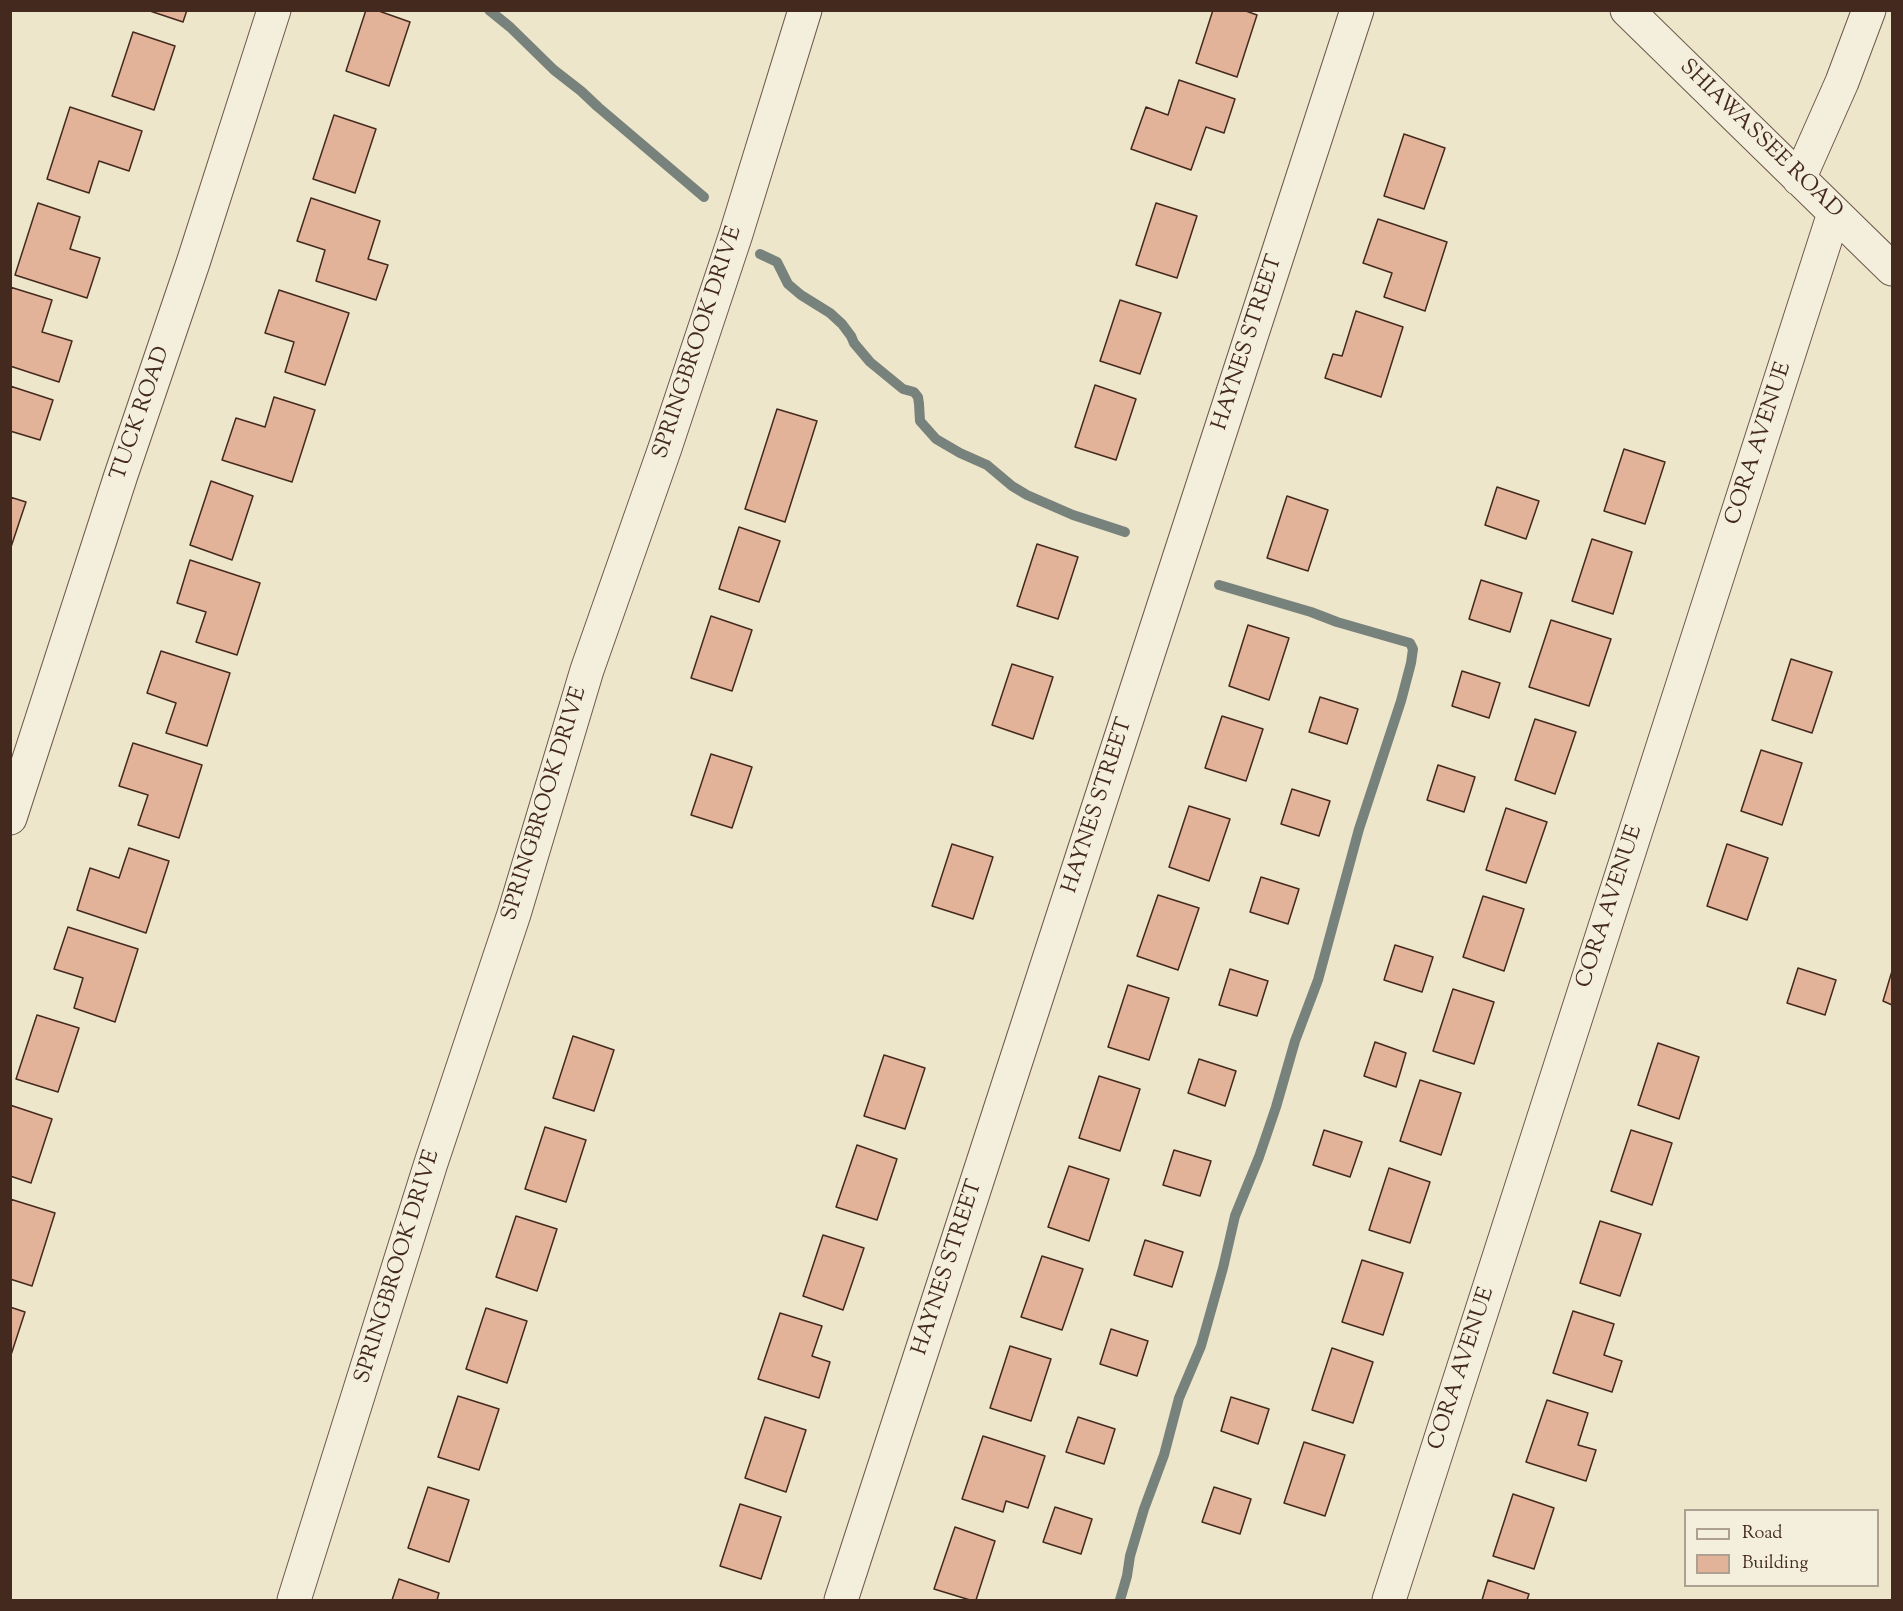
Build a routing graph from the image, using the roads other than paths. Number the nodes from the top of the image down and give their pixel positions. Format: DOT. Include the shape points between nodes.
graph roads {
  1 [pos="274,10"];
  2 [pos="805,10"];
  3 [pos="1357,10"];
  4 [pos="1627,10"];
  5 [pos="1869,10"];
  6 [pos="1799,179"];
  7 [pos="1834,213"];
  8 [pos="1893,269"];
  9 [pos="10,818"];
  10 [pos="294,1600"];
  11 [pos="841,1600"];
  12 [pos="1389,1600"];
  1 -- 9 [label="street, TUCK ROAD"];
  2 -- 10 [label="street, SPRINGBROOK DRIVE" via="736,234 587,670"];
  3 -- 11 [label="street, HAYNES STREET"];
  4 -- 6 [label="street, SHIAWASSEE ROAD"];
  5 -- 6 [label="street"];
  6 -- 7 [label="street, SHIAWASSEE ROAD"];
  7 -- 8 [label="street, SHIAWASSEE ROAD"];
  7 -- 12 [label="street, CORA AVENUE"];
}
